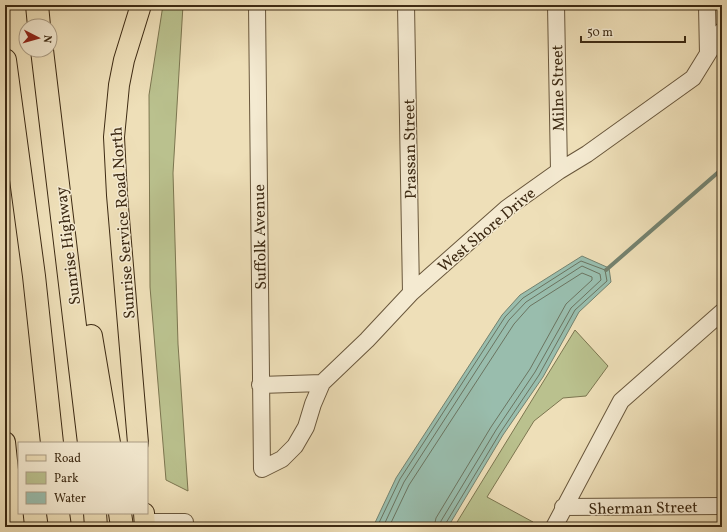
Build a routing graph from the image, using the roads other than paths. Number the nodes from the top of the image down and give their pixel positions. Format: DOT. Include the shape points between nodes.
graph roads {
  1 [pos="36,5"];
  2 [pos="141,5"];
  3 [pos="257,5"];
  4 [pos="406,5"];
  5 [pos="556,5"];
  6 [pos="707,5"];
  7 [pos="38,18"];
  8 [pos="722,31"];
  9 [pos="708,54"];
  10 [pos="43,58"];
  11 [pos="5,60"];
  12 [pos="56,163"];
  13 [pos="559,171"];
  14 [pos="411,293"];
  15 [pos="722,312"];
  16 [pos="322,383"];
  17 [pos="260,385"];
  18 [pos="5,442"];
  19 [pos="52,442"];
  20 [pos="90,442"];
  21 [pos="109,442"];
  22 [pos="138,442"];
  23 [pos="722,506"];
  24 [pos="563,507"];
  25 [pos="54,514"];
  26 [pos="58,514"];
  27 [pos="95,514"];
  28 [pos="120,514"];
  29 [pos="144,521"];
  30 [pos="185,524"];
  31 [pos="14,527"];
  32 [pos="54,527"];
  33 [pos="60,527"];
  34 [pos="96,527"];
  35 [pos="122,527"];
  36 [pos="554,527"];
  1 -- 7 [label="highway"];
  2 -- 22 [label="main road, Sunrise Service Road North" via="124,60 114,137"];
  3 -- 17 [label="street, Suffolk Avenue"];
  4 -- 14 [label="street, Prassan Street"];
  5 -- 13 [label="street, Milne Street"];
  6 -- 9 [label="street"];
  8 -- 9 [label="street, West Shore Drive"];
  9 -- 13 [label="street, West Shore Drive" via="693,78 588,154"];
  10 -- 12 [label="highway, Sunrise Highway"];
  11 -- 19 [label="highway" via="34,276"];
  12 -- 20 [label="highway, Sunrise Highway"];
  12 -- 21 [label="highway" via="97,366"];
  13 -- 14 [label="street, West Shore Drive" via="507,208"];
  14 -- 16 [label="street, West Shore Drive"];
  15 -- 24 [label="street" via="621,401"];
  16 -- 17 [label="street"];
  16 -- 17 [label="street, Suffolk Avenue" via="306,427 295,446 282,459 262,469"];
  18 -- 31 [label="main road"];
  23 -- 24 [label="street, Sherman Street"];
  24 -- 36 [label="street"];
  25 -- 32 [label="highway"];
  26 -- 33 [label="highway"];
  27 -- 34 [label="highway"];
  28 -- 35 [label="highway"];
  29 -- 30 [label="street"];
}
